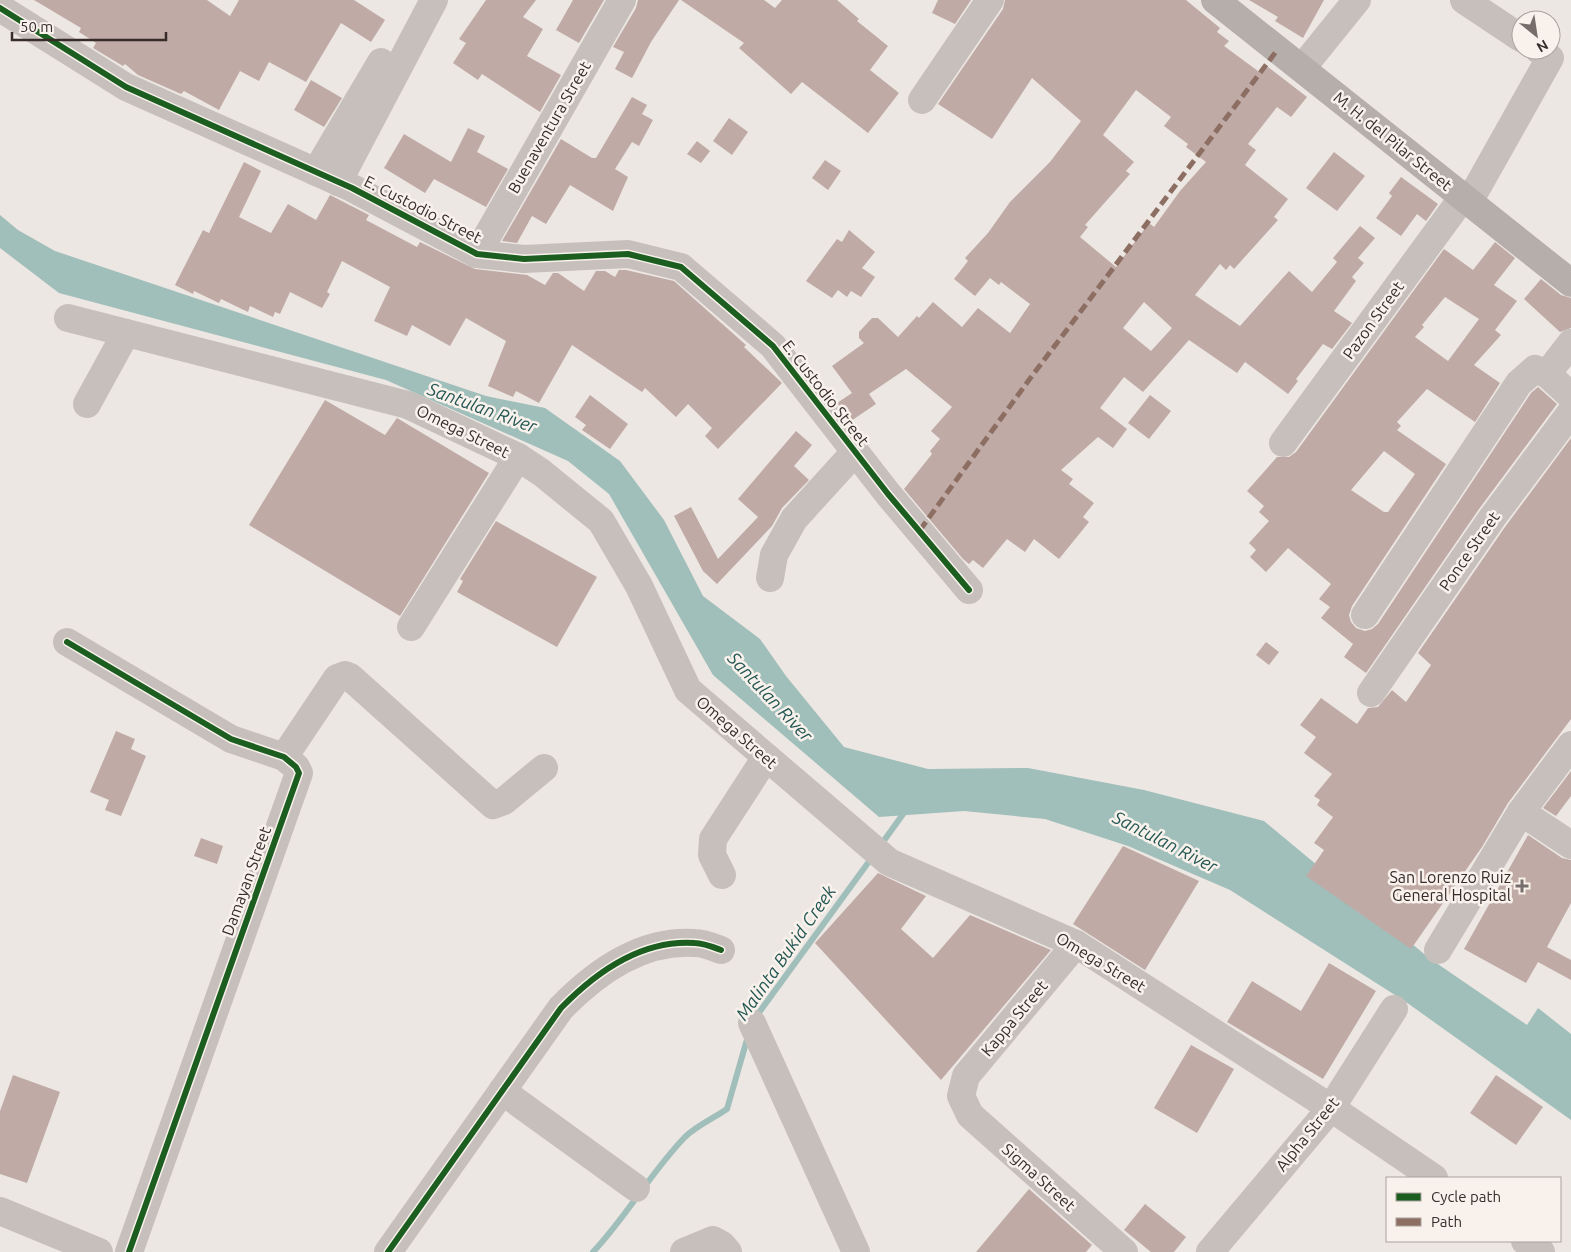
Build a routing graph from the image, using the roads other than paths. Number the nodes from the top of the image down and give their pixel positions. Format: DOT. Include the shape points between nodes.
graph roads {
  1 [pos="434,0"];
  2 [pos="622,0"];
  3 [pos="990,0"];
  4 [pos="1215,0"];
  5 [pos="1357,0"];
  6 [pos="1464,0"];
  7 [pos="13,8"];
  8 [pos="1511,31"];
  9 [pos="1549,60"];
  10 [pos="381,62"];
  11 [pos="1302,68"];
  12 [pos="922,100"];
  13 [pos="327,177"];
  14 [pos="1466,199"];
  15 [pos="477,254"];
  16 [pos="1571,283"];
  17 [pos="68,318"];
  18 [pos="126,333"];
  19 [pos="1571,342"];
  20 [pos="1547,374"];
  21 [pos="1571,396"];
  22 [pos="87,404"];
  23 [pos="1571,412"];
  24 [pos="1283,443"];
  25 [pos="855,452"];
  26 [pos="518,457"];
  27 [pos="770,578"];
  28 [pos="969,590"];
  29 [pos="1366,615"];
  30 [pos="411,627"];
  31 [pos="67,642"];
  32 [pos="1370,693"];
  33 [pos="1571,745"];
  34 [pos="766,756"];
  35 [pos="284,758"];
  36 [pos="544,768"];
  37 [pos="1521,812"];
  38 [pos="1571,845"];
  39 [pos="722,875"];
  40 [pos="1076,944"];
  41 [pos="721,950"];
  42 [pos="1438,950"];
  43 [pos="1394,1009"];
  44 [pos="752,1023"];
  45 [pos="502,1091"];
  46 [pos="961,1096"];
  47 [pos="1331,1108"];
  48 [pos="1433,1177"];
  49 [pos="636,1188"];
  50 [pos="0,1211"];
  51 [pos="1526,1242"];
  52 [pos="99,1252"];
  53 [pos="129,1252"];
  54 [pos="388,1252"];
  55 [pos="684,1252"];
  56 [pos="728,1252"];
  57 [pos="856,1252"];
  58 [pos="1124,1252"];
  59 [pos="1210,1252"];
  60 [pos="1541,1252"];
  1 -- 13 [label="street"];
  2 -- 15 [label="street, Buenaventura Street"];
  3 -- 12 [label="street"];
  4 -- 11 [label="main road, M. H. del Pilar Street"];
  5 -- 11 [label="street"];
  6 -- 8 [label="street"];
  7 -- 13 [label="street, E. Custodio Street" via="126,87"];
  9 -- 14 [label="street, Pazon Street"];
  10 -- 13 [label="street"];
  11 -- 14 [label="main road, M. H. del Pilar Street"];
  13 -- 15 [label="street, E. Custodio Street"];
  14 -- 16 [label="main road, M. H. del Pilar Street"];
  14 -- 24 [label="street, Pazon Street"];
  15 -- 25 [label="street, E. Custodio Street" via="524,258 628,254 681,267 773,346"];
  17 -- 18 [label="street, Omega Street"];
  18 -- 22 [label="street"];
  18 -- 26 [label="street, Omega Street" via="408,405"];
  19 -- 20 [label="street"];
  20 -- 21 [label="street"];
  20 -- 29 [label="street" via="1535,369 1519,383"];
  23 -- 32 [label="street, Ponce Street" via="1492,518"];
  25 -- 27 [label="street" via="794,519 774,555"];
  25 -- 28 [label="street, E. Custodio Street"];
  26 -- 30 [label="street"];
  26 -- 34 [label="street, Omega Street" via="601,521 639,586 688,690"];
  31 -- 35 [label="street" via="231,739"];
  33 -- 37 [label="street"];
  34 -- 39 [label="street" via="712,839 712,855"];
  34 -- 40 [label="street, Omega Street" via="886,861"];
  35 -- 36 [label="street" via="337,678 345,676 350,677 493,805 504,801"];
  35 -- 53 [label="street, Damayan Street" via="296,767 298,773"];
  37 -- 38 [label="street"];
  37 -- 42 [label="street"];
  40 -- 46 [label="street, Kappa Street" via="966,1076"];
  40 -- 47 [label="street, Omega Street"];
  41 -- 45 [label="street" via="696,942 670,944 611,964 584,984 561,1008"];
  43 -- 47 [label="street, Alpha Street"];
  44 -- 57 [label="street"];
  45 -- 49 [label="street"];
  45 -- 54 [label="street"];
  46 -- 58 [label="street, Sigma Street" via="970,1115"];
  47 -- 48 [label="street, Omega Street"];
  47 -- 59 [label="street, Alpha Street"];
  50 -- 52 [label="street"];
  51 -- 60 [label="street"];
  55 -- 56 [label="street" via="713,1240"];
}
